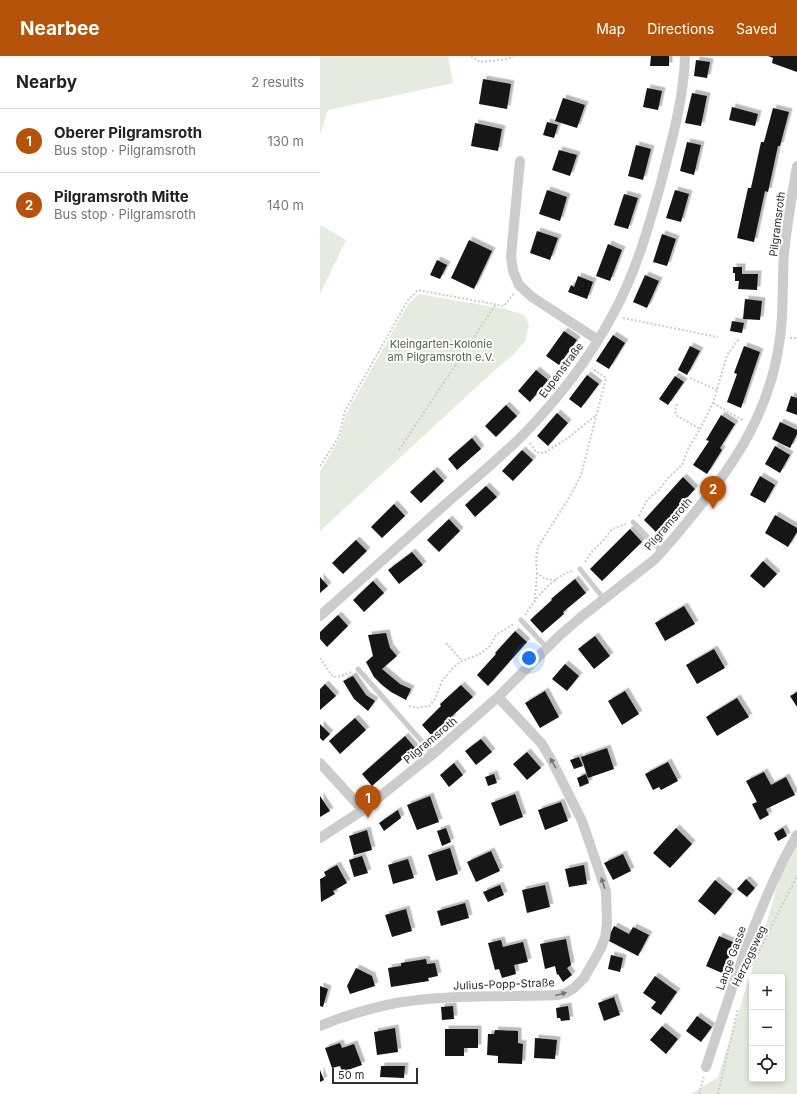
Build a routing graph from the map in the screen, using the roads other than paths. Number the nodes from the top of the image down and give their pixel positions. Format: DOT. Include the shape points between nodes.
graph roads {
  1 [pos="685,56"];
  2 [pos="520,161"];
  3 [pos="797,166"];
  4 [pos="598,340"];
  5 [pos="632,522"];
  6 [pos="662,552"];
  7 [pos="580,569"];
  8 [pos="604,599"];
  9 [pos="320,616"];
  10 [pos="520,620"];
  11 [pos="546,648"];
  12 [pos="358,669"];
  13 [pos="498,697"];
  14 [pos="433,754"];
  15 [pos="320,763"];
  16 [pos="363,810"];
  17 [pos="797,835"];
  18 [pos="320,838"];
  19 [pos="320,1026"];
  20 [pos="706,1067"];
  1 -- 4 [label="street, Eupenstraße" via="677,118 643,245 630,281"];
  2 -- 4 [label="street" via="511,256 513,271 519,285 532,297"];
  3 -- 6 [label="street, Pilgramsroth" via="784,254 780,338 763,406 732,465"];
  4 -- 9 [label="street, Eupenstraße" via="584,363 523,434"];
  5 -- 6 [label="lane"];
  6 -- 8 [label="street, Pilgramsroth"];
  7 -- 8 [label="lane"];
  8 -- 11 [label="street, Pilgramsroth"];
  10 -- 11 [label="lane"];
  11 -- 13 [label="street, Pilgramsroth"];
  12 -- 14 [label="lane"];
  13 -- 14 [label="street, Pilgramsroth"];
  19 -- 13 [label="street, Julius-Popp-Straße, one-way" via="357,1012 396,1003 439,998 566,993 584,978 600,950 608,923 606,892 582,821 542,744"];
  14 -- 16 [label="street, Pilgramsroth"];
  15 -- 16 [label="street"];
  16 -- 18 [label="street, Pilgramsroth"];
  17 -- 20 [label="street, Lange Gasse" via="772,884 756,924"];
}
